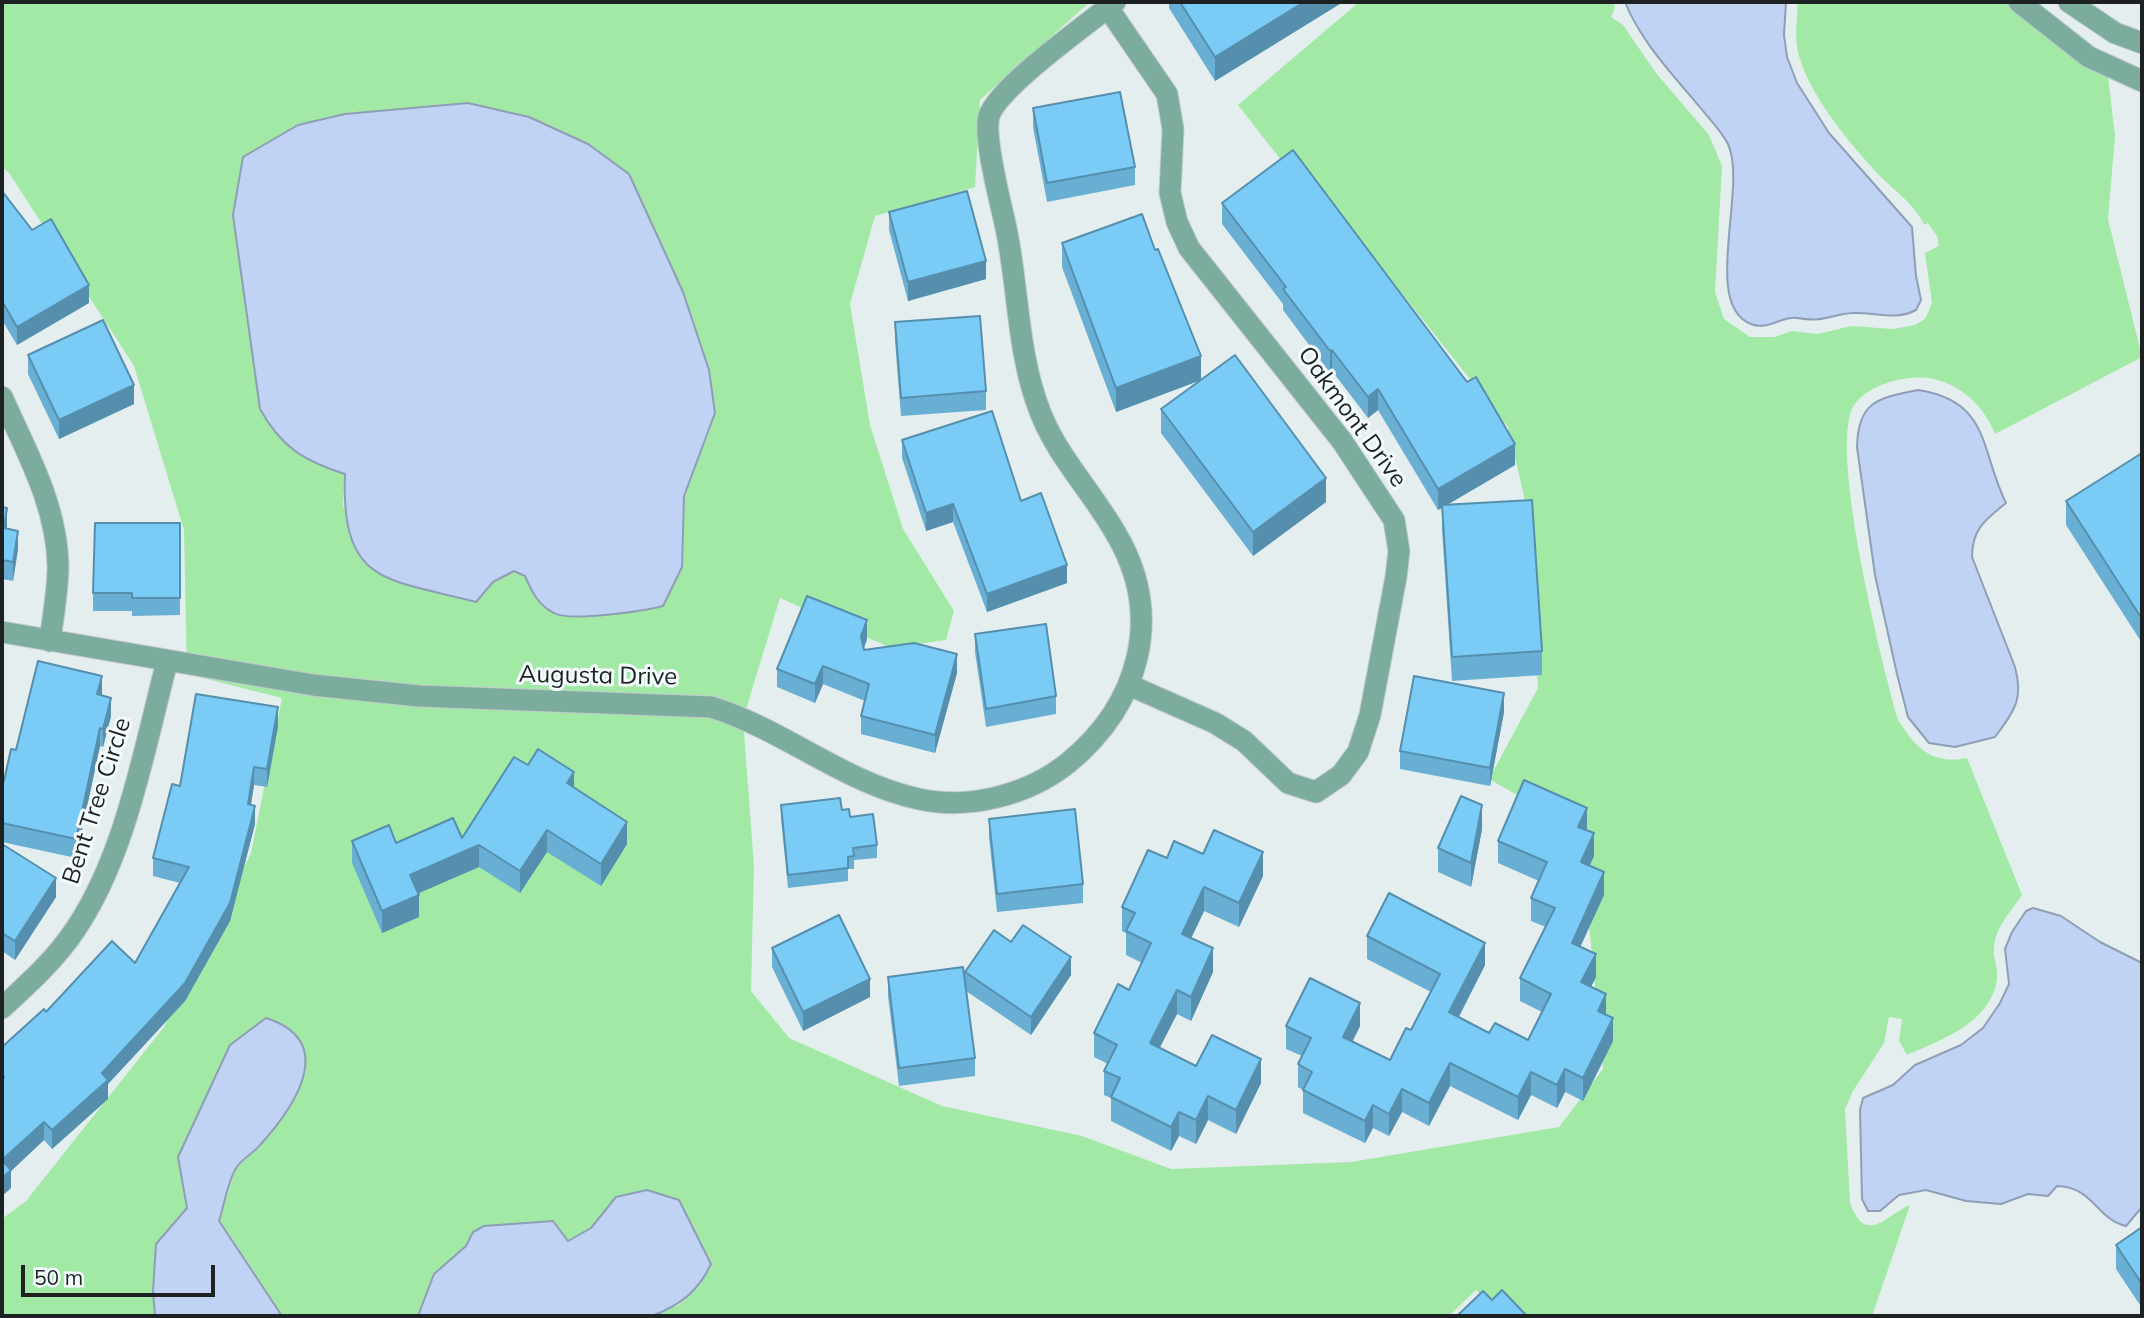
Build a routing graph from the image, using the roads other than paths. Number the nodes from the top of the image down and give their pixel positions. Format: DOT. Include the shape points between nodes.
graph roads {
  1 [pos="2019,2"];
  2 [pos="2069,2"];
  3 [pos="1112,5"];
  4 [pos="2142,43"];
  5 [pos="2142,81"];
  6 [pos="2,397"];
  7 [pos="2,632"];
  8 [pos="50,641"];
  9 [pos="167,662"];
  10 [pos="1129,685"];
  11 [pos="2,1008"];
  1 -- 5 [label="street" via="2089,57"];
  2 -- 4 [label="street" via="2115,33"];
  3 -- 10 [label="street, Augusta Drive" via="1008,89 989,116 990,149 1031,386 1059,448 1116,533 1138,592 1139,651"];
  3 -- 10 [label="street, Oakmont Drive" via="1167,94 1173,128 1170,193 1189,248 1342,441 1394,520 1399,551 1370,715 1358,752 1341,775 1316,792 1288,783 1244,741 1215,723"];
  6 -- 8 [label="street" via="37,473 55,536 57,576"];
  7 -- 8 [label="street, Augusta Drive"];
  8 -- 9 [label="street, Augusta Drive"];
  9 -- 10 [label="street, Augusta Drive" via="419,696 711,707 742,716 882,788 919,799 958,803 997,798 1063,767 1091,744 1112,718"];
  9 -- 11 [label="street, Bent Tree Circle" via="104,878 57,954"];
}
